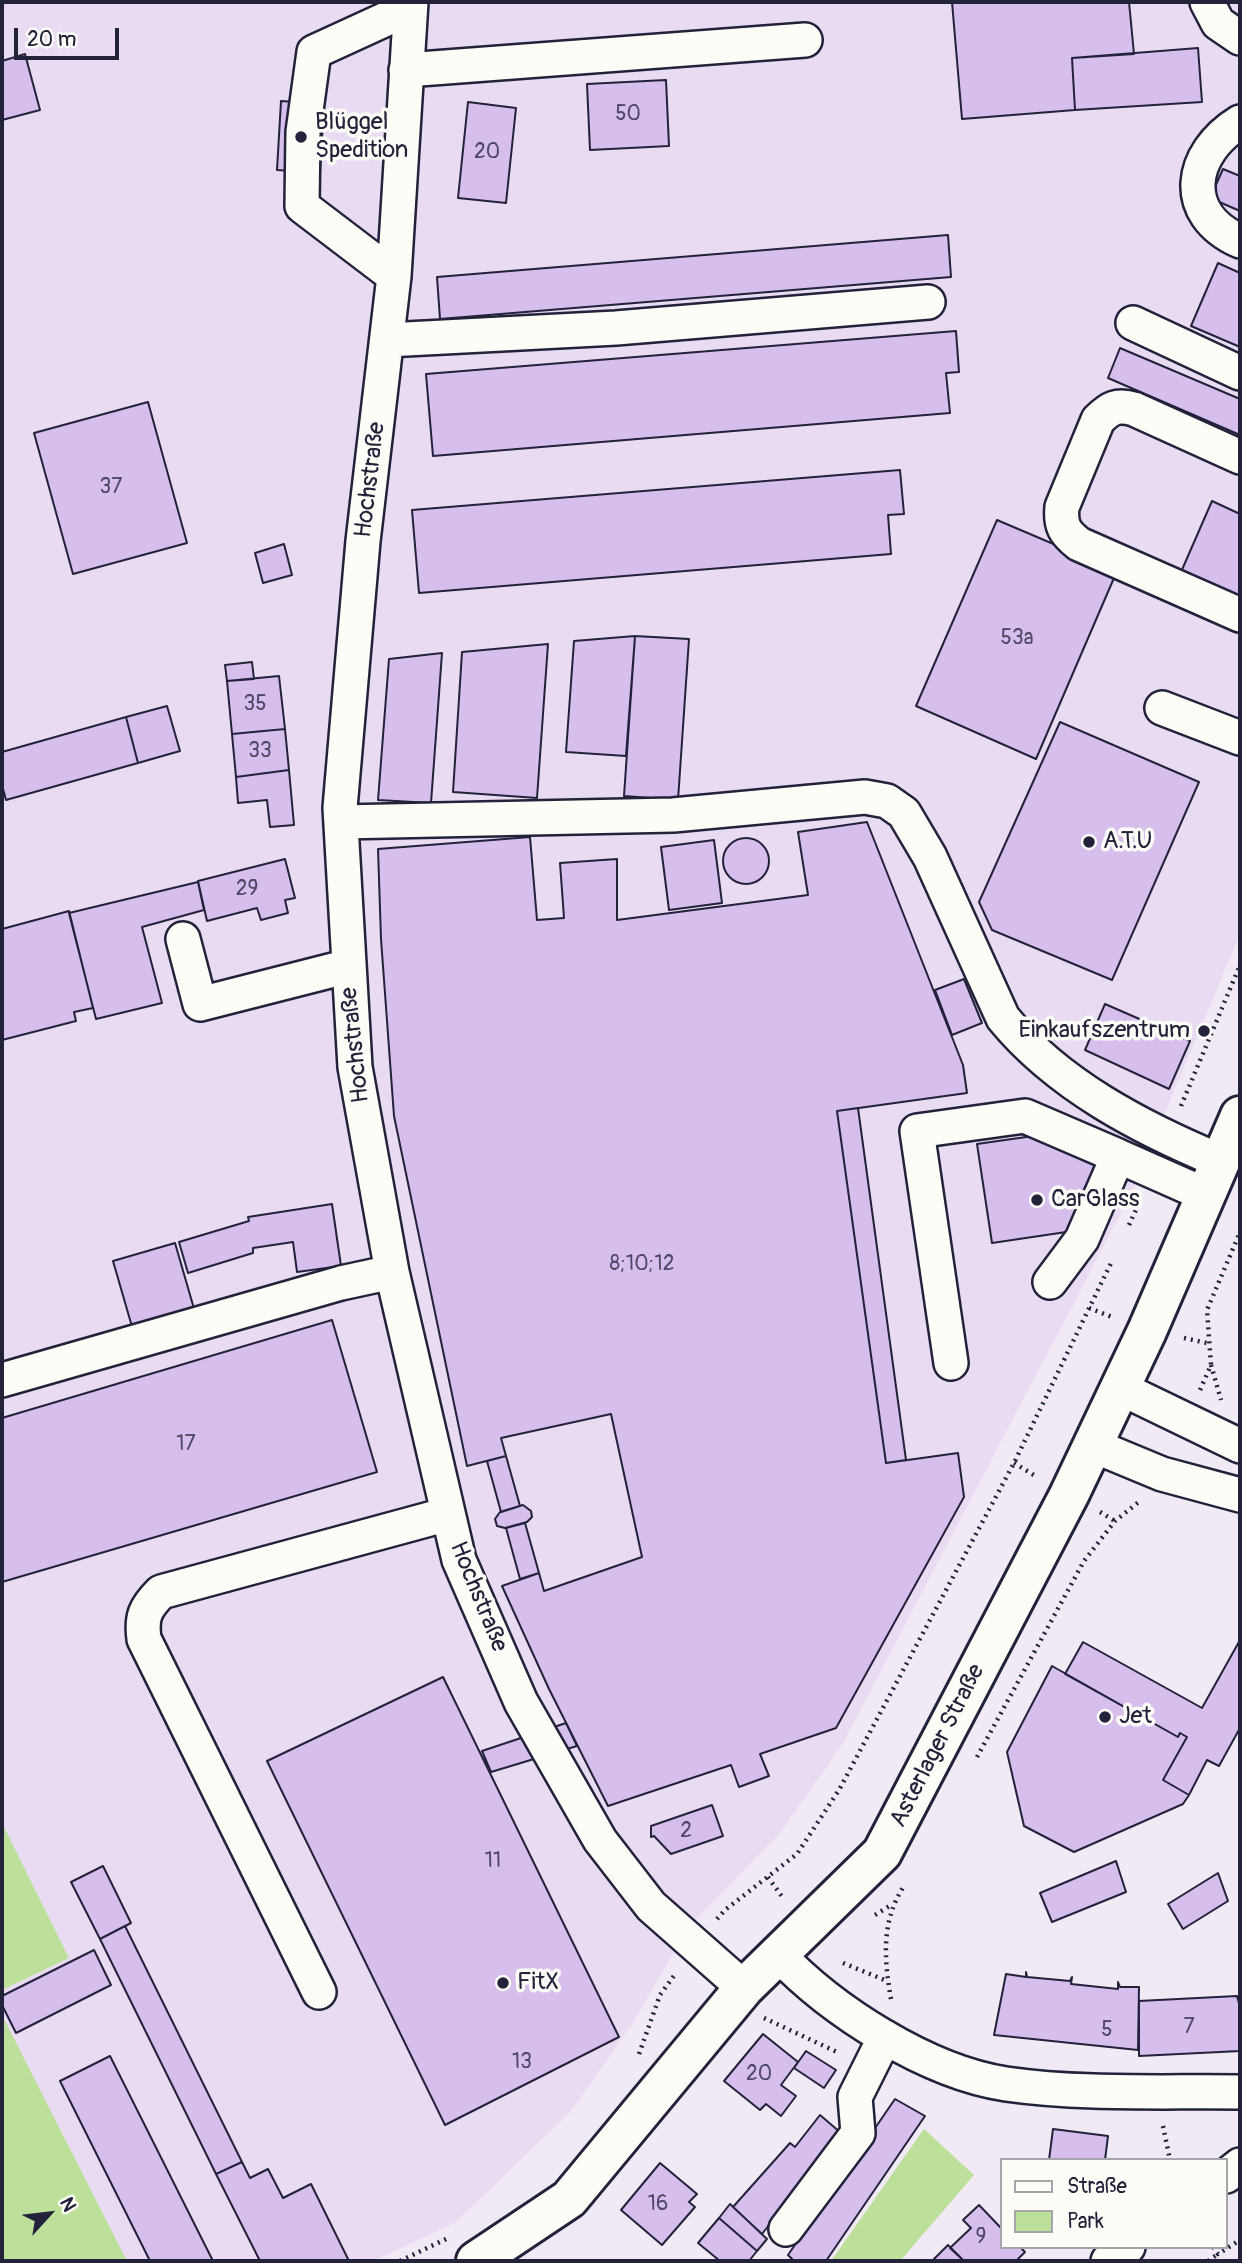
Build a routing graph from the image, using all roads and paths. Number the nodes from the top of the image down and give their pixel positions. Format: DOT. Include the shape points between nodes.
graph roads {
  1 [pos="1207,2"];
  2 [pos="410,5"];
  3 [pos="1240,37"];
  4 [pos="806,40"];
  5 [pos="406,70"];
  6 [pos="1240,122"];
  7 [pos="1240,241"];
  8 [pos="394,276"];
  9 [pos="928,302"];
  10 [pos="1133,323"];
  11 [pos="387,340"];
  12 [pos="1240,373"];
  13 [pos="1240,457"];
  14 [pos="1240,615"];
  15 [pos="1163,708"];
  16 [pos="1240,738"];
  17 [pos="341,822"];
  18 [pos="183,939"];
  19 [pos="349,966"];
  20 [pos="1240,968"];
  21 [pos="1240,1116"];
  22 [pos="1168,1139"];
  23 [pos="1118,1156"];
  24 [pos="1154,1172"];
  25 [pos="1213,1178"];
  26 [pos="1240,1232"];
  27 [pos="1125,1234"];
  28 [pos="1113,1259"];
  29 [pos="392,1272"];
  30 [pos="1050,1282"];
  31 [pos="951,1363"];
  32 [pos="2,1380"];
  33 [pos="1120,1388"];
  34 [pos="1186,1421"];
  35 [pos="1092,1445"];
  36 [pos="1240,1446"];
  37 [pos="1162,1474"];
  38 [pos="1240,1496"];
  39 [pos="448,1514"];
  40 [pos="975,1762"];
  41 [pos="910,1877"];
  42 [pos="695,1947"];
  43 [pos="778,1954"];
  44 [pos="836,1959"];
  45 [pos="319,1993"];
  46 [pos="750,2001"];
  47 [pos="885,2038"];
  48 [pos="638,2058"];
  49 [pos="870,2068"];
  50 [pos="1240,2092"];
  51 [pos="786,2229"];
  52 [pos="465,2248"];
  53 [pos="1125,2249"];
  54 [pos="1214,2249"];
  55 [pos="1227,2249"];
  56 [pos="1218,2255"];
  57 [pos="400,2261"];
  58 [pos="1108,2261"];
  59 [pos="1208,2261"];
  1 -- 3 [label="street" via="1219,23"];
  2 -- 5 [label="street, Hochstraße"];
  2 -- 8 [label="street" via="314,52 303,132 302,206"];
  4 -- 5 [label="street"];
  5 -- 8 [label="street, Hochstraße"];
  6 -- 7 [label="street" via="1221,134 1202,161 1196,181 1207,213 1227,235"];
  8 -- 11 [label="street, Hochstraße"];
  9 -- 11 [label="street" via="616,328"];
  10 -- 12 [label="street"];
  11 -- 17 [label="street, Hochstraße" via="363,541"];
  13 -- 14 [label="street" via="1133,408 1109,409 1098,420 1060,519 1064,532 1079,544"];
  15 -- 16 [label="street"];
  17 -- 19 [label="street, Hochstraße"];
  17 -- 22 [label="street" via="673,815 865,797 887,801 904,813 930,857 1010,1027 1041,1061"];
  18 -- 19 [label="street" via="200,1004"];
  19 -- 29 [label="street, Hochstraße" via="355,1067"];
  20 -- 22 [label="path"];
  21 -- 25 [label="main road, Asterlager Straße"];
  22 -- 25 [label="street"];
  23 -- 24 [label="street"];
  23 -- 30 [label="street" via="1082,1239"];
  23 -- 31 [label="street" via="1025,1116 917,1131"];
  24 -- 25 [label="street"];
  24 -- 27 [label="path"];
  25 -- 33 [label="main road, Asterlager Straße"];
  26 -- 34 [label="path" via="1207,1310 1211,1365"];
  28 -- 42 [label="path" via="1014,1463 839,1790 797,1854 725,1910"];
  29 -- 32 [label="street"];
  29 -- 39 [label="street, Hochstraße"];
  33 -- 34 [label="street"];
  33 -- 35 [label="main road, Asterlager Straße"];
  34 -- 36 [label="street"];
  35 -- 37 [label="street"];
  35 -- 43 [label="main road, Asterlager Straße" via="882,1853"];
  37 -- 38 [label="street"];
  37 -- 40 [label="path" via="1153,1490 1115,1521 1084,1561"];
  39 -- 42 [label="street, Hochstraße" via="459,1560 521,1702 547,1748 600,1840 651,1906"];
  39 -- 45 [label="street" via="161,1592 141,1620 144,1639"];
  41 -- 44 [label="path" via="892,1905 885,1942 887,1981"];
  42 -- 46 [label="street, Hochstraße"];
  42 -- 48 [label="path" via="660,1995"];
  43 -- 46 [label="main road, Asterlager Straße"];
  43 -- 47 [label="street" via="796,1973"];
  46 -- 49 [label="path"];
  46 -- 52 [label="main road, Asterlager Straße" via="569,2199"];
  47 -- 49 [label="street"];
  47 -- 50 [label="street" via="959,2071 1004,2084"];
  49 -- 51 [label="street" via="855,2097 858,2133"];
  52 -- 57 [label="path"];
  53 -- 58 [label="street"];
  54 -- 56 [label="path"];
  55 -- 56 [label="path"];
  56 -- 59 [label="path"];
}
